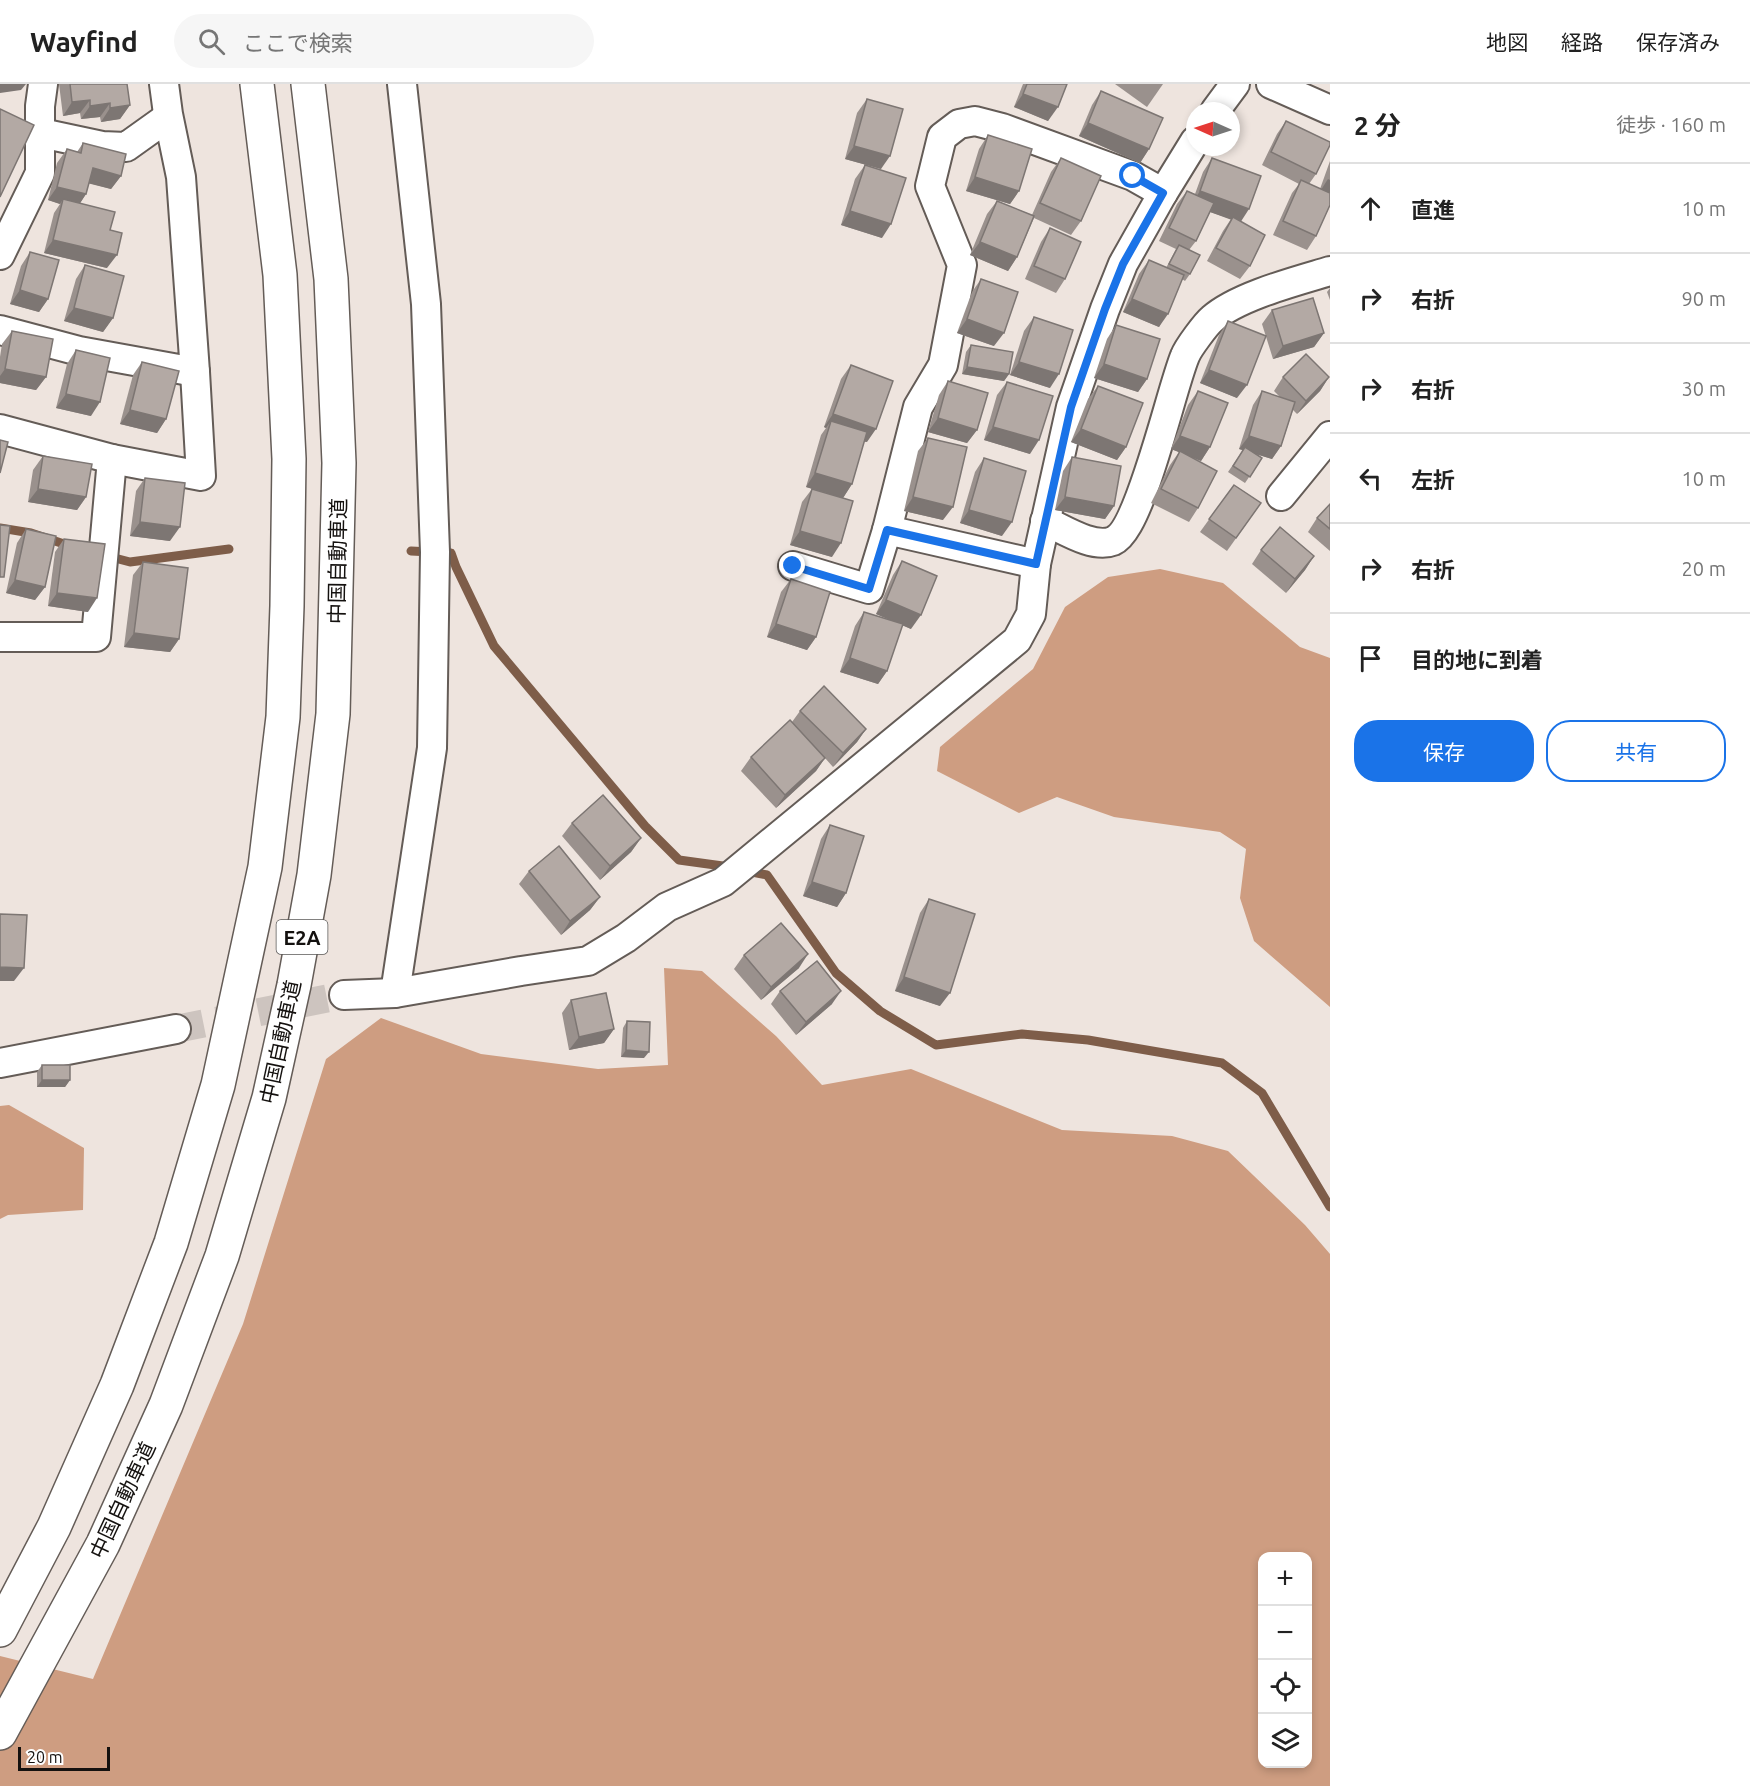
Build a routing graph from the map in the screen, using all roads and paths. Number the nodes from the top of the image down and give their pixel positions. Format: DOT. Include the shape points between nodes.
graph roads {
  1 [pos="43,84"];
  2 [pos="164,84"];
  3 [pos="257,84"];
  4 [pos="308,84"];
  5 [pos="402,84"];
  6 [pos="1235,84"];
  7 [pos="1272,84"];
  8 [pos="1222,102"];
  9 [pos="1330,110"];
  10 [pos="168,117"];
  11 [pos="40,133"];
  12 [pos="1186,156"];
  13 [pos="1163,193"];
  14 [pos="0,255"];
  15 [pos="1330,271"];
  16 [pos="0,330"];
  17 [pos="195,372"];
  18 [pos="0,429"];
  19 [pos="1330,436"];
  20 [pos="112,459"];
  21 [pos="1281,495"];
  22 [pos="1045,521"];
  23 [pos="887,530"];
  24 [pos="1036,564"];
  25 [pos="793,566"];
  26 [pos="0,637"];
  27 [pos="395,993"];
  28 [pos="344,995"];
  29 [pos="176,1029"];
  30 [pos="0,1063"];
  31 [pos="0,1630"];
  32 [pos="0,1733"];
  1 -- 11 [label="street"];
  2 -- 10 [label="street"];
  3 -- 31 [label="highway, E2A" via="280,275 289,459 283,717 265,867 218,1085 171,1243 117,1385 54,1527"];
  4 -- 32 [label="highway, 中国自動車道 / E2A" via="330,279 339,463 333,714 314,875 294,985 269,1098 222,1256 166,1405 103,1545"];
  5 -- 27 [label="street" via="426,304 435,552 432,748"];
  6 -- 8 [label="street"];
  7 -- 9 [label="street"];
  10 -- 11 [label="street" via="126,147"];
  10 -- 17 [label="street" via="181,177"];
  11 -- 14 [label="street" via="40,173"];
  12 -- 13 [label="street"];
  13 -- 22 [label="street" via="1123,264 1105,309 1071,407"];
  13 -- 23 [label="street" via="1133,176 975,121 959,124 942,136 930,186 962,265 943,365 918,407"];
  15 -- 22 [label="street" via="1272,289 1212,319 1186,354 1140,499 1128,527 1114,541 1094,543"];
  16 -- 17 [label="street" via="79,351"];
  17 -- 20 [label="street" via="201,476"];
  18 -- 20 [label="street"];
  19 -- 21 [label="street"];
  20 -- 26 [label="street" via="96,637"];
  22 -- 24 [label="street"];
  23 -- 24 [label="street"];
  23 -- 25 [label="street" via="869,589"];
  24 -- 27 [label="street" via="1031,614 1017,640 723,882 667,907 588,961"];
  27 -- 28 [label="street"];
  29 -- 30 [label="street"];
}
